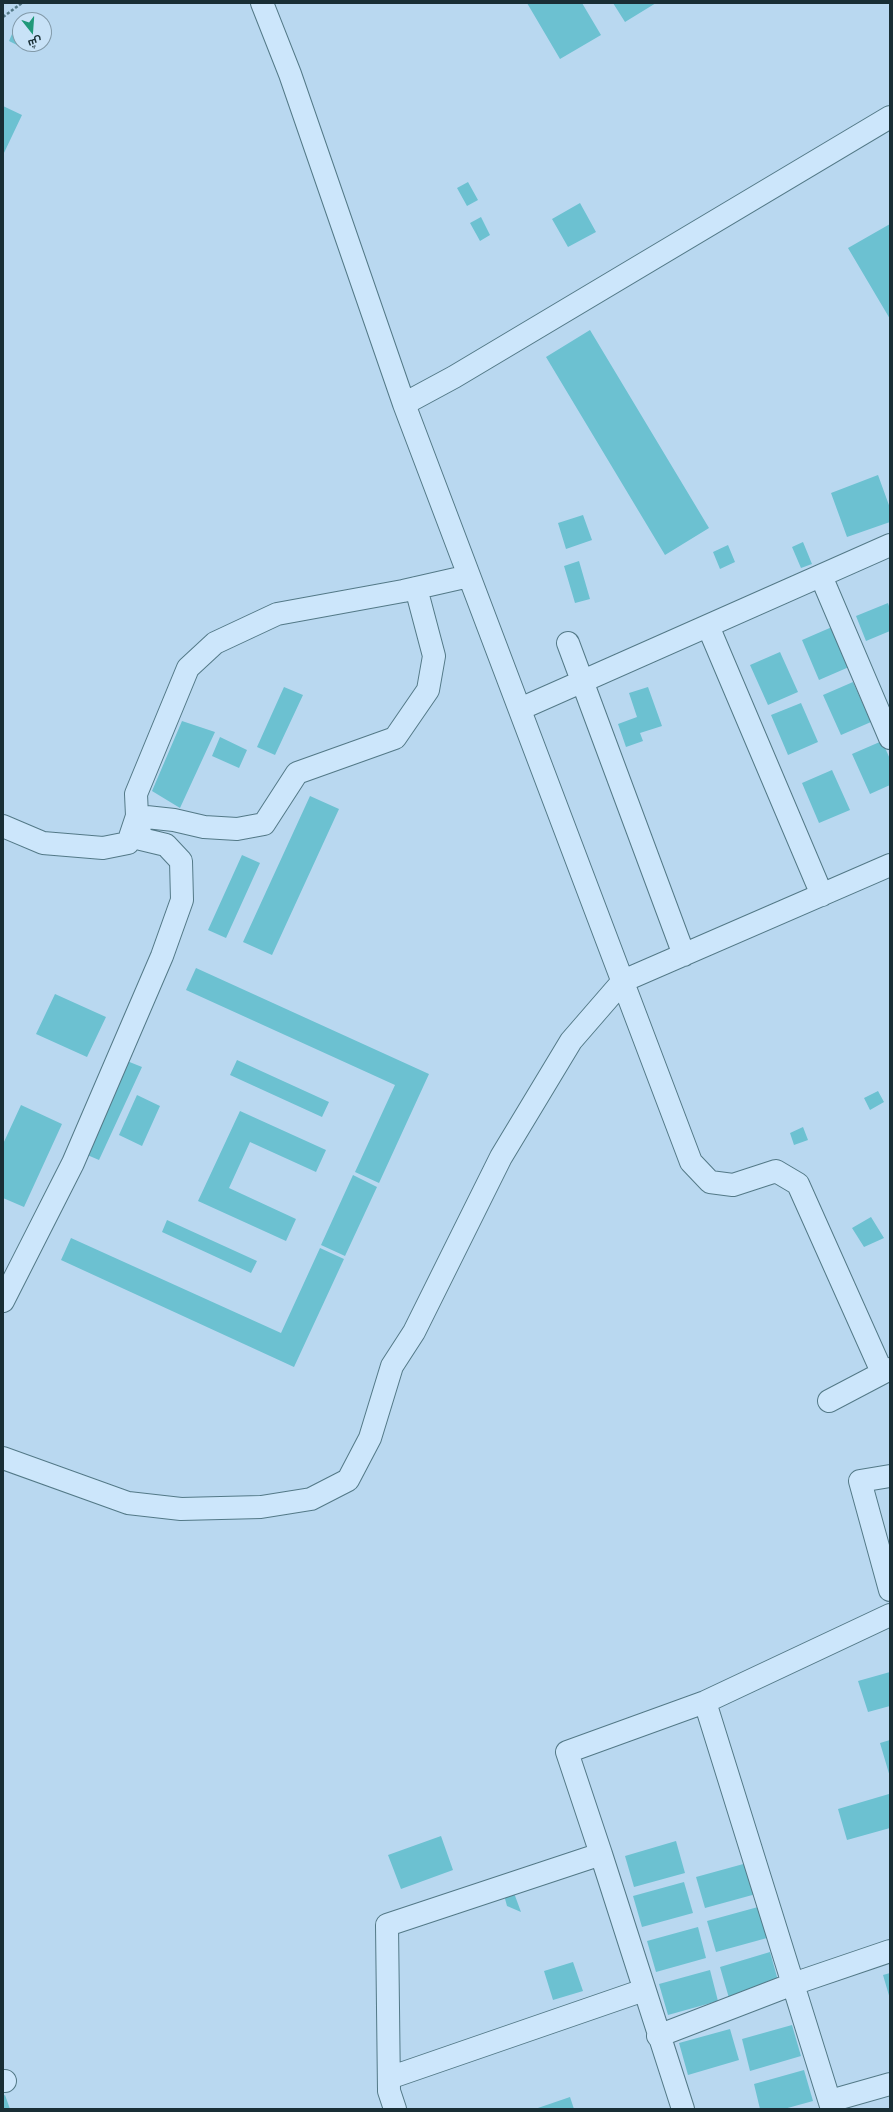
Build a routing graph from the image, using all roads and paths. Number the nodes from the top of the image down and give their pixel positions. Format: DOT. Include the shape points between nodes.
graph roads {
  1 [pos="22,3"];
  2 [pos="262,3"];
  3 [pos="3,17"];
  4 [pos="890,117"];
  5 [pos="404,404"];
  6 [pos="890,544"];
  7 [pos="470,576"];
  8 [pos="821,576"];
  9 [pos="416,588"];
  10 [pos="708,626"];
  11 [pos="568,643"];
  12 [pos="584,682"];
  13 [pos="520,709"];
  14 [pos="890,738"];
  15 [pos="137,816"];
  16 [pos="3,826"];
  17 [pos="890,865"];
  18 [pos="822,895"];
  19 [pos="684,955"];
  20 [pos="623,981"];
  21 [pos="3,1301"];
  22 [pos="886,1370"];
  23 [pos="828,1401"];
  24 [pos="3,1458"];
  25 [pos="890,1476"];
  26 [pos="890,1590"];
  27 [pos="890,1615"];
  28 [pos="705,1702"];
  29 [pos="601,1854"];
  30 [pos="890,1951"];
  31 [pos="793,1984"];
  32 [pos="644,1990"];
  33 [pos="658,2036"];
  34 [pos="389,2078"];
  35 [pos="890,2084"];
  36 [pos="831,2105"];
  37 [pos="395,2109"];
  38 [pos="683,2109"];
  1 -- 3 [label="path"];
  2 -- 5 [label="street"];
  4 -- 5 [label="street" via="454,377"];
  5 -- 7 [label="street"];
  6 -- 8 [label="street"];
  7 -- 9 [label="street"];
  7 -- 13 [label="street"];
  8 -- 10 [label="street"];
  8 -- 14 [label="street"];
  9 -- 15 [label="street" via="277,614 215,643 188,668 136,794"];
  9 -- 15 [label="street" via="434,656 428,690 395,738 297,773 264,824 237,829 204,827 174,820"];
  10 -- 12 [label="street"];
  10 -- 18 [label="street"];
  11 -- 12 [label="street"];
  12 -- 13 [label="street"];
  12 -- 19 [label="street"];
  13 -- 20 [label="street"];
  15 -- 16 [label="street" via="128,843 103,848 42,843"];
  15 -- 21 [label="street" via="141,839 166,845 182,861 182,900 162,956 73,1163"];
  17 -- 18 [label="street"];
  18 -- 19 [label="street"];
  19 -- 20 [label="street"];
  20 -- 22 [label="street" via="691,1162 710,1182 733,1185 776,1171 798,1184"];
  20 -- 24 [label="street" via="571,1041 501,1157 414,1332 392,1366 370,1438 348,1480 311,1499 261,1507 181,1509 128,1503"];
  22 -- 23 [label="street"];
  25 -- 26 [label="street" via="860,1481"];
  27 -- 28 [label="street"];
  28 -- 29 [label="street" via="567,1752"];
  28 -- 31 [label="street"];
  29 -- 32 [label="street"];
  29 -- 34 [label="street" via="387,1925"];
  30 -- 31 [label="street"];
  31 -- 33 [label="street"];
  31 -- 36 [label="street"];
  32 -- 33 [label="street"];
  32 -- 34 [label="street"];
  33 -- 38 [label="street"];
  34 -- 37 [label="street" via="389,2091"];
  35 -- 36 [label="street"];
}
